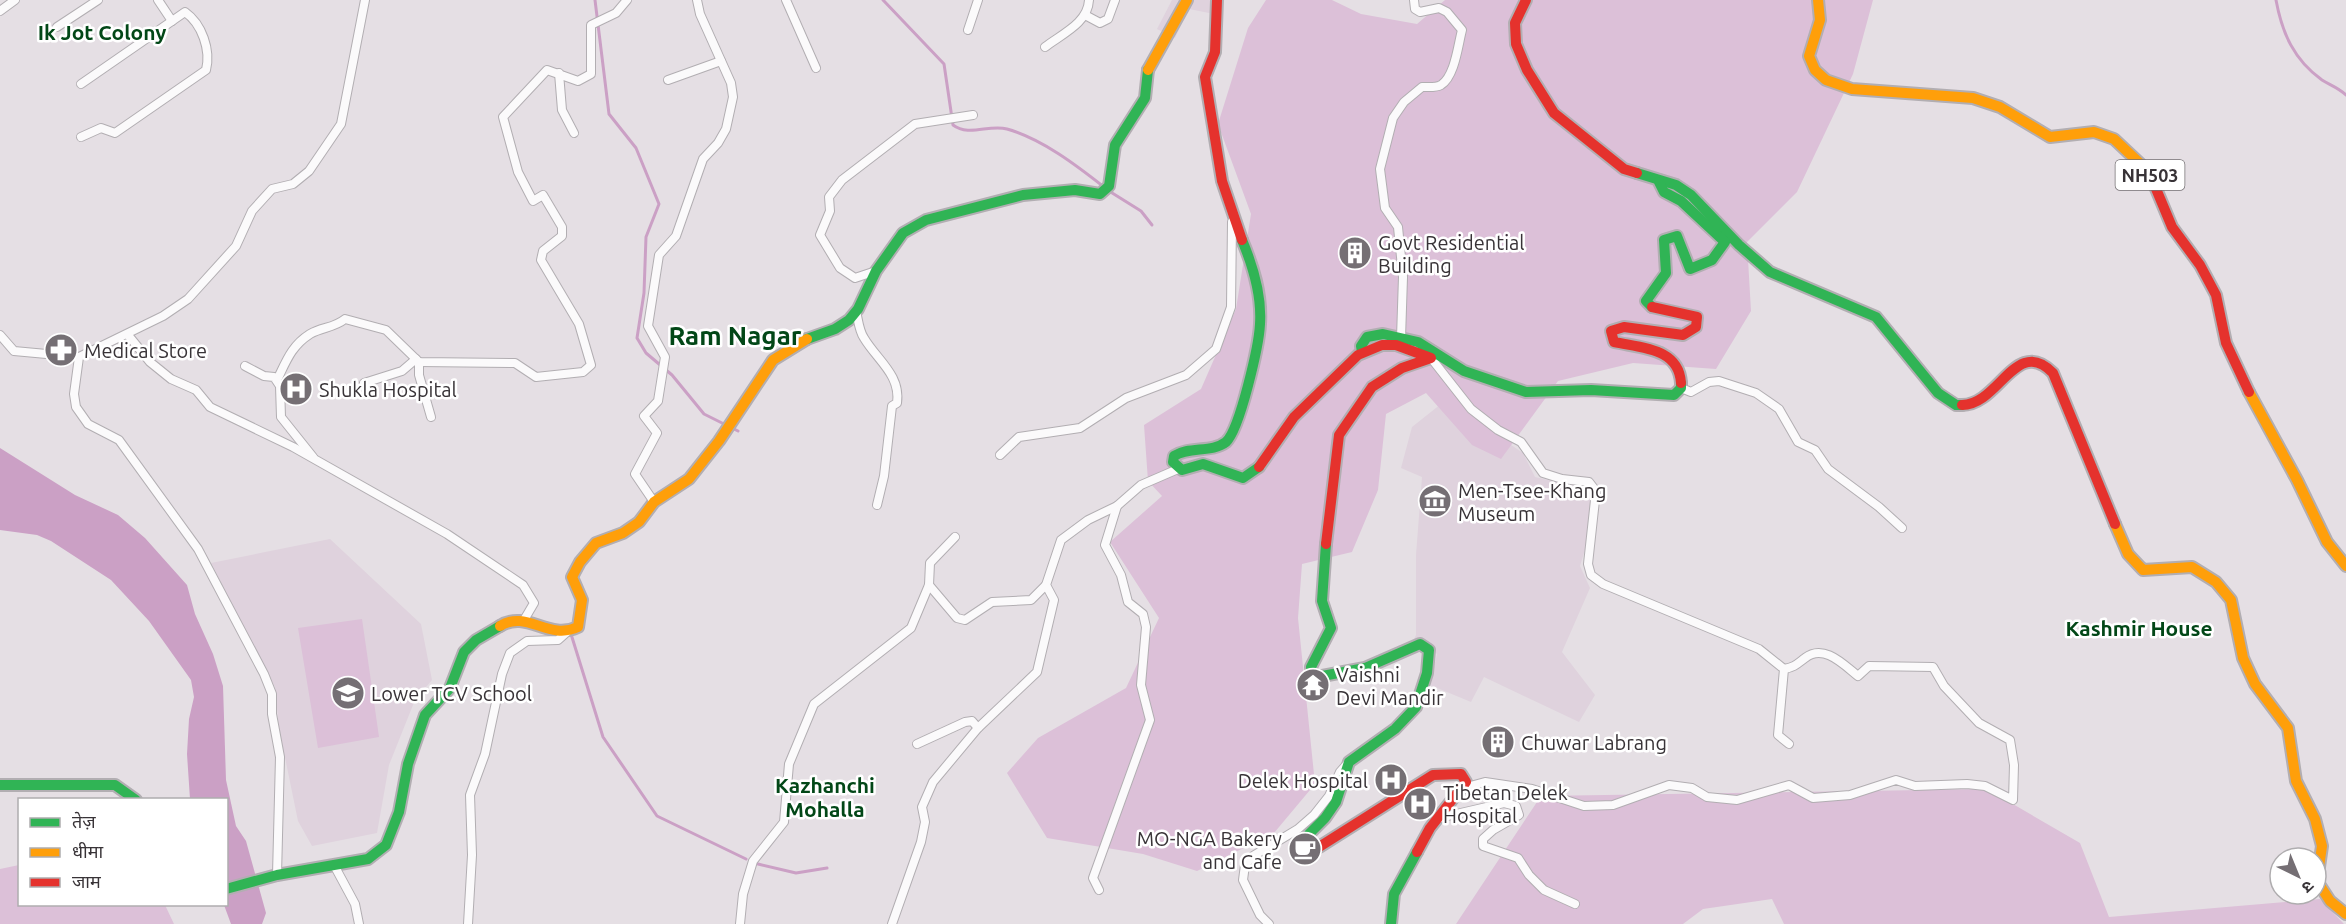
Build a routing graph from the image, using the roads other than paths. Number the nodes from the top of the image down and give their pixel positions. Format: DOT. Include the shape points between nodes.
graph roads {
  1 [pos="15,0"];
  2 [pos="98,0"];
  3 [pos="158,0"];
  4 [pos="365,0"];
  5 [pos="627,0"];
  6 [pos="697,0"];
  7 [pos="786,0"];
  8 [pos="978,0"];
  9 [pos="1089,0"];
  10 [pos="1115,0"];
  11 [pos="1187,0"];
  12 [pos="1217,0"];
  13 [pos="1414,0"];
  14 [pos="1526,0"];
  15 [pos="1818,0"];
  16 [pos="0,11"];
  17 [pos="1085,15"];
  18 [pos="172,21"];
  19 [pos="57,27"];
  20 [pos="968,30"];
  21 [pos="1045,47"];
  22 [pos="721,61"];
  23 [pos="816,68"];
  24 [pos="559,73"];
  25 [pos="668,80"];
  26 [pos="81,84"];
  27 [pos="973,114"];
  28 [pos="574,133"];
  29 [pos="81,137"];
  30 [pos="1659,182"];
  31 [pos="1232,217"];
  32 [pos="876,271"];
  33 [pos="856,311"];
  34 [pos="0,335"];
  35 [pos="128,335"];
  36 [pos="1401,338"];
  37 [pos="1362,352"];
  38 [pos="80,357"];
  39 [pos="1431,358"];
  40 [pos="418,360"];
  41 [pos="245,366"];
  42 [pos="277,380"];
  43 [pos="364,383"];
  44 [pos="1681,388"];
  45 [pos="431,417"];
  46 [pos="1000,455"];
  47 [pos="320,463"];
  48 [pos="1178,469"];
  49 [pos="654,502"];
  50 [pos="877,505"];
  51 [pos="1117,506"];
  52 [pos="1902,528"];
  53 [pos="954,537"];
  54 [pos="2346,567"];
  55 [pos="929,585"];
  56 [pos="1046,585"];
  57 [pos="524,620"];
  58 [pos="567,632"];
  59 [pos="1785,669"];
  60 [pos="978,728"];
  61 [pos="917,744"];
  62 [pos="1789,744"];
  63 [pos="1349,762"];
  64 [pos="0,785"];
  65 [pos="1463,788"];
  66 [pos="133,798"];
  67 [pos="1438,819"];
  68 [pos="333,865"];
  69 [pos="277,875"];
  70 [pos="228,889"];
  71 [pos="1099,890"];
  72 [pos="1575,904"];
  73 [pos="2346,914"];
  74 [pos="359,924"];
  75 [pos="468,924"];
  76 [pos="740,924"];
  77 [pos="892,924"];
  78 [pos="1269,924"];
  79 [pos="1391,924"];
  1 -- 16 [label="street"];
  2 -- 19 [label="street"];
  3 -- 18 [label="street"];
  4 -- 35 [label="street" via="341,123 309,171 293,184 272,189 265,196 252,211 236,246 188,299"];
  5 -- 24 [label="street" via="616,13 591,25 591,74 578,81"];
  6 -- 22 [label="street"];
  7 -- 23 [label="street"];
  8 -- 20 [label="street"];
  9 -- 17 [label="street"];
  10 -- 17 [label="street" via="1108,19 1100,22"];
  11 -- 32 [label="street" via="1146,74 1145,98 1116,145 1109,186 1100,194 1075,190 1023,195 926,220 903,233"];
  12 -- 31 [label="street" via="1215,52 1205,77 1222,181"];
  13 -- 36 [label="street" via="1415,9 1420,12 1439,8 1462,30 1444,82 1439,87 1422,87 1404,102 1393,118 1383,151 1380,169 1384,208 1398,227 1403,277"];
  14 -- 30 [label="street" via="1515,22 1516,44 1554,113 1624,169"];
  15 -- 54 [label="street, NH503" via="1820,17 1809,56 1815,70 1826,80 1852,89 1973,98 2000,107 2050,137 2094,132 2114,139 2149,171 2172,227 2216,295 2236,369 2327,542"];
  17 -- 21 [label="street"];
  18 -- 26 [label="street"];
  18 -- 29 [label="street" via="185,12 193,17 203,34 206,70 115,133 101,128"];
  22 -- 25 [label="street"];
  22 -- 49 [label="street" via="733,97 726,129 703,159 676,236 659,255 648,326 665,357 658,401 644,416 657,433 635,474"];
  24 -- 28 [label="street" via="562,111"];
  24 -- 40 [label="street" via="547,70 503,117 518,172 533,201 543,195 562,227 562,236 543,251 541,260 579,324 591,365 583,372 536,377 515,363"];
  27 -- 32 [label="street" via="915,124 842,180 829,197 830,211 820,235 840,268 855,278"];
  30 -- 44 [label="street" via="1664,192 1681,201 1725,242 1720,254 1708,264 1690,269 1677,236 1664,240 1666,273 1646,301 1654,309 1697,317 1696,327 1683,334 1624,327 1611,331 1614,342 1673,357 1682,372"];
  30 -- 73 [label="street" via="1676,185 1691,195 1770,272 1876,317 1947,401 1967,405 2027,361 2038,360 2047,366 2128,554 2143,570 2192,567 2216,582 2231,600 2243,658 2288,729 2296,781 2316,819 2322,846 2317,881"];
  31 -- 46 [label="street" via="1231,307 1216,349 1186,375 1126,398 1080,428 1019,437"];
  31 -- 48 [label="street" via="1255,272 1260,324 1257,340 1241,414 1228,440 1219,446 1183,450 1174,456"];
  32 -- 33 [label="street"];
  33 -- 49 [label="street" via="835,329 802,341 773,360 689,479"];
  33 -- 50 [label="street" via="862,336 892,375 899,392 897,403 892,406"];
  34 -- 38 [label="street" via="14,351"];
  35 -- 38 [label="street"];
  35 -- 47 [label="street" via="150,362 171,379 196,390 210,407"];
  36 -- 37 [label="street" via="1383,334 1367,337"];
  36 -- 44 [label="street" via="1418,342 1464,371 1526,392 1591,390 1674,395"];
  37 -- 39 [label="street" via="1386,343"];
  37 -- 48 [label="street" via="1344,364 1289,422 1256,472 1243,478 1203,464"];
  38 -- 69 [label="street" via="74,394 76,407 88,424 118,440 198,549 272,694 280,757"];
  39 -- 59 [label="street" via="1471,409 1521,442 1543,473 1589,482 1596,491 1588,564 1591,575 1603,584 1759,649"];
  39 -- 63 [label="street" via="1402,368 1372,387 1339,435 1322,601 1330,628 1311,667 1312,673 1317,677 1365,668 1420,644 1429,650 1426,680 1407,721"];
  40 -- 42 [label="street" via="386,330 345,319 335,327 310,334 286,356"];
  40 -- 43 [label="street" via="402,371"];
  40 -- 45 [label="street"];
  41 -- 42 [label="street"];
  42 -- 47 [label="street" via="281,417"];
  44 -- 52 [label="street" via="1691,392 1719,381 1756,393 1779,409 1798,442 1815,450 1828,469"];
  47 -- 57 [label="street" via="447,534 523,585 534,603"];
  48 -- 51 [label="street" via="1141,486"];
  49 -- 58 [label="street" via="639,522 596,543 580,562 572,578 582,600 578,627"];
  51 -- 56 [label="street" via="1088,520 1061,540"];
  51 -- 71 [label="street" via="1105,545 1121,575 1128,602 1143,614 1145,621 1141,685 1150,720 1093,878"];
  53 -- 55 [label="street" via="930,563"];
  55 -- 56 [label="street" via="957,618 965,620 992,602 1030,600"];
  55 -- 76 [label="street" via="910,628 814,704 789,764 784,822 753,861 743,894"];
  56 -- 60 [label="street" via="1054,600 1037,672"];
  57 -- 58 [label="street" via="550,631"];
  57 -- 68 [label="street" via="506,622 476,640 464,652 450,688 425,715 386,845 368,859"];
  58 -- 75 [label="street" via="558,640 527,640 510,654 502,674 485,754 470,795"];
  59 -- 62 [label="street" via="1778,735"];
  59 -- 65 [label="street" via="1816,653 1832,655 1858,676 1869,666 1933,667 1944,686 1979,723 2010,740 2013,800 1985,786 1915,786 1896,780 1850,795 1813,798 1789,785 1737,800 1707,797 1692,788 1669,785 1613,805 1584,806 1532,789 1485,782"];
  60 -- 61 [label="street" via="972,721 965,722"];
  60 -- 77 [label="street" via="933,782 922,807 925,822 921,842"];
  63 -- 65 [label="street" via="1339,800 1309,834 1311,843 1319,847 1433,775 1461,774 1466,782"];
  63 -- 78 [label="street" via="1314,815 1253,856 1245,866 1243,880 1260,915"];
  64 -- 66 [label="street" via="115,785"];
  65 -- 67 [label="street"];
  67 -- 72 [label="street" via="1504,803 1516,806 1519,815 1493,830 1483,839 1483,846 1518,858 1544,890"];
  67 -- 79 [label="street" via="1394,894"];
  68 -- 69 [label="street"];
  68 -- 74 [label="street" via="355,904"];
  69 -- 70 [label="street"];
}
